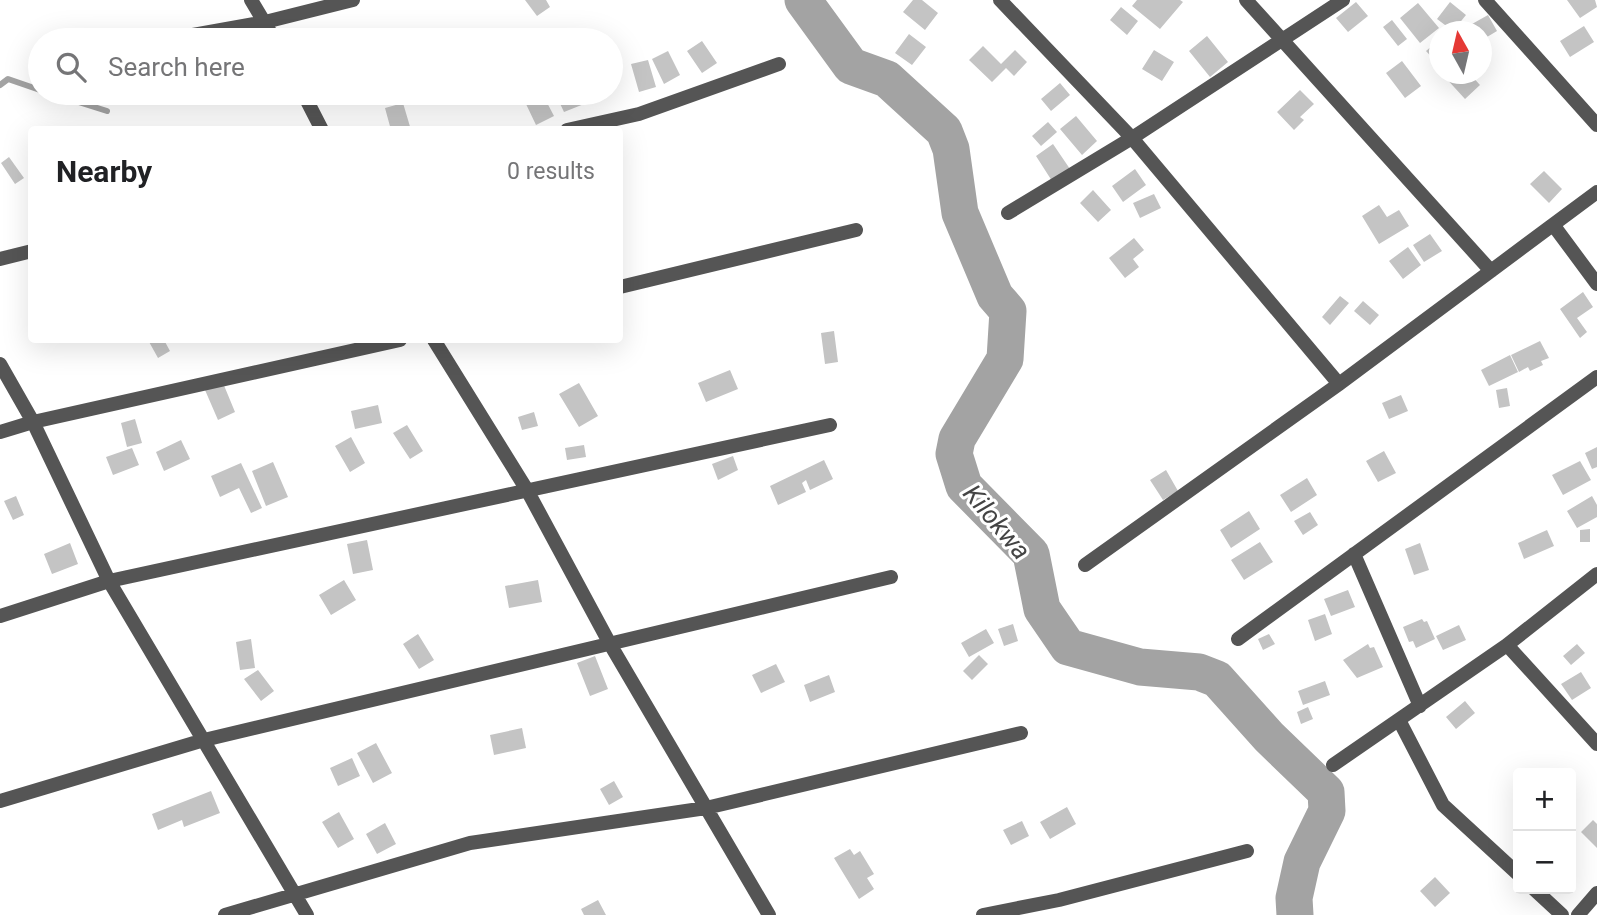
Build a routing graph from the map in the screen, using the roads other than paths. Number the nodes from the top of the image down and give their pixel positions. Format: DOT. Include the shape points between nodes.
graph roads {
  1 [pos="251,0"];
  2 [pos="353,0"];
  3 [pos="1000,0"];
  4 [pos="1246,0"];
  5 [pos="1343,0"];
  6 [pos="1485,0"];
  7 [pos="265,22"];
  8 [pos="232,28"];
  9 [pos="268,28"];
  10 [pos="1283,39"];
  11 [pos="779,64"];
  12 [pos="309,105"];
  13 [pos="1597,125"];
  14 [pos="320,126"];
  15 [pos="585,126"];
  16 [pos="1132,138"];
  17 [pos="1597,192"];
  18 [pos="1008,213"];
  19 [pos="1554,226"];
  20 [pos="856,230"];
  21 [pos="28,252"];
  22 [pos="0,259"];
  23 [pos="1491,271"];
  24 [pos="1597,284"];
  25 [pos="623,286"];
  26 [pos="387,343"];
  27 [pos="436,343"];
  28 [pos="0,364"];
  29 [pos="1597,377"];
  30 [pos="1339,384"];
  31 [pos="33,422"];
  32 [pos="830,425"];
  33 [pos="0,432"];
  34 [pos="527,491"];
  35 [pos="1354,554"];
  36 [pos="1085,565"];
  37 [pos="1597,574"];
  38 [pos="891,577"];
  39 [pos="109,581"];
  40 [pos="0,616"];
  41 [pos="1238,639"];
  42 [pos="610,644"];
  43 [pos="1507,645"];
  44 [pos="1420,706"];
  45 [pos="1399,720"];
  46 [pos="1021,733"];
  47 [pos="204,740"];
  48 [pos="1597,744"];
  49 [pos="1333,765"];
  50 [pos="0,801"];
  51 [pos="706,808"];
  52 [pos="1247,851"];
  53 [pos="1513,869"];
  54 [pos="1597,892"];
  55 [pos="294,894"];
  56 [pos="1539,894"];
  57 [pos="225,915"];
  58 [pos="307,915"];
  59 [pos="769,915"];
  60 [pos="983,915"];
  61 [pos="1562,915"];
  62 [pos="1578,915"];
  1 -- 7 [label="street"];
  2 -- 7 [label="street"];
  3 -- 16 [label="street"];
  4 -- 10 [label="street"];
  5 -- 10 [label="street"];
  6 -- 13 [label="street"];
  7 -- 8 [label="street"];
  7 -- 9 [label="street"];
  10 -- 16 [label="street"];
  10 -- 23 [label="street"];
  11 -- 15 [label="street" via="639,114"];
  12 -- 14 [label="street"];
  16 -- 18 [label="street"];
  16 -- 30 [label="street"];
  17 -- 19 [label="street"];
  19 -- 23 [label="street"];
  19 -- 24 [label="street"];
  20 -- 25 [label="street"];
  21 -- 22 [label="street"];
  23 -- 30 [label="street"];
  26 -- 31 [label="street"];
  27 -- 34 [label="street"];
  28 -- 31 [label="street"];
  29 -- 35 [label="street"];
  30 -- 36 [label="street"];
  31 -- 33 [label="street"];
  31 -- 39 [label="street"];
  32 -- 34 [label="street"];
  34 -- 39 [label="street"];
  34 -- 42 [label="street"];
  35 -- 41 [label="street"];
  35 -- 44 [label="street"];
  37 -- 43 [label="street"];
  38 -- 42 [label="street"];
  39 -- 40 [label="street"];
  39 -- 47 [label="street"];
  42 -- 47 [label="street"];
  42 -- 51 [label="street"];
  43 -- 44 [label="street"];
  43 -- 48 [label="street"];
  44 -- 45 [label="street"];
  45 -- 49 [label="street"];
  45 -- 53 [label="street" via="1443,805"];
  46 -- 51 [label="street"];
  47 -- 50 [label="street"];
  47 -- 55 [label="street"];
  51 -- 55 [label="street" via="470,843"];
  51 -- 59 [label="street"];
  52 -- 60 [label="street"];
  54 -- 62 [label="street"];
  55 -- 57 [label="street"];
  55 -- 58 [label="street"];
  56 -- 61 [label="street"];
}
